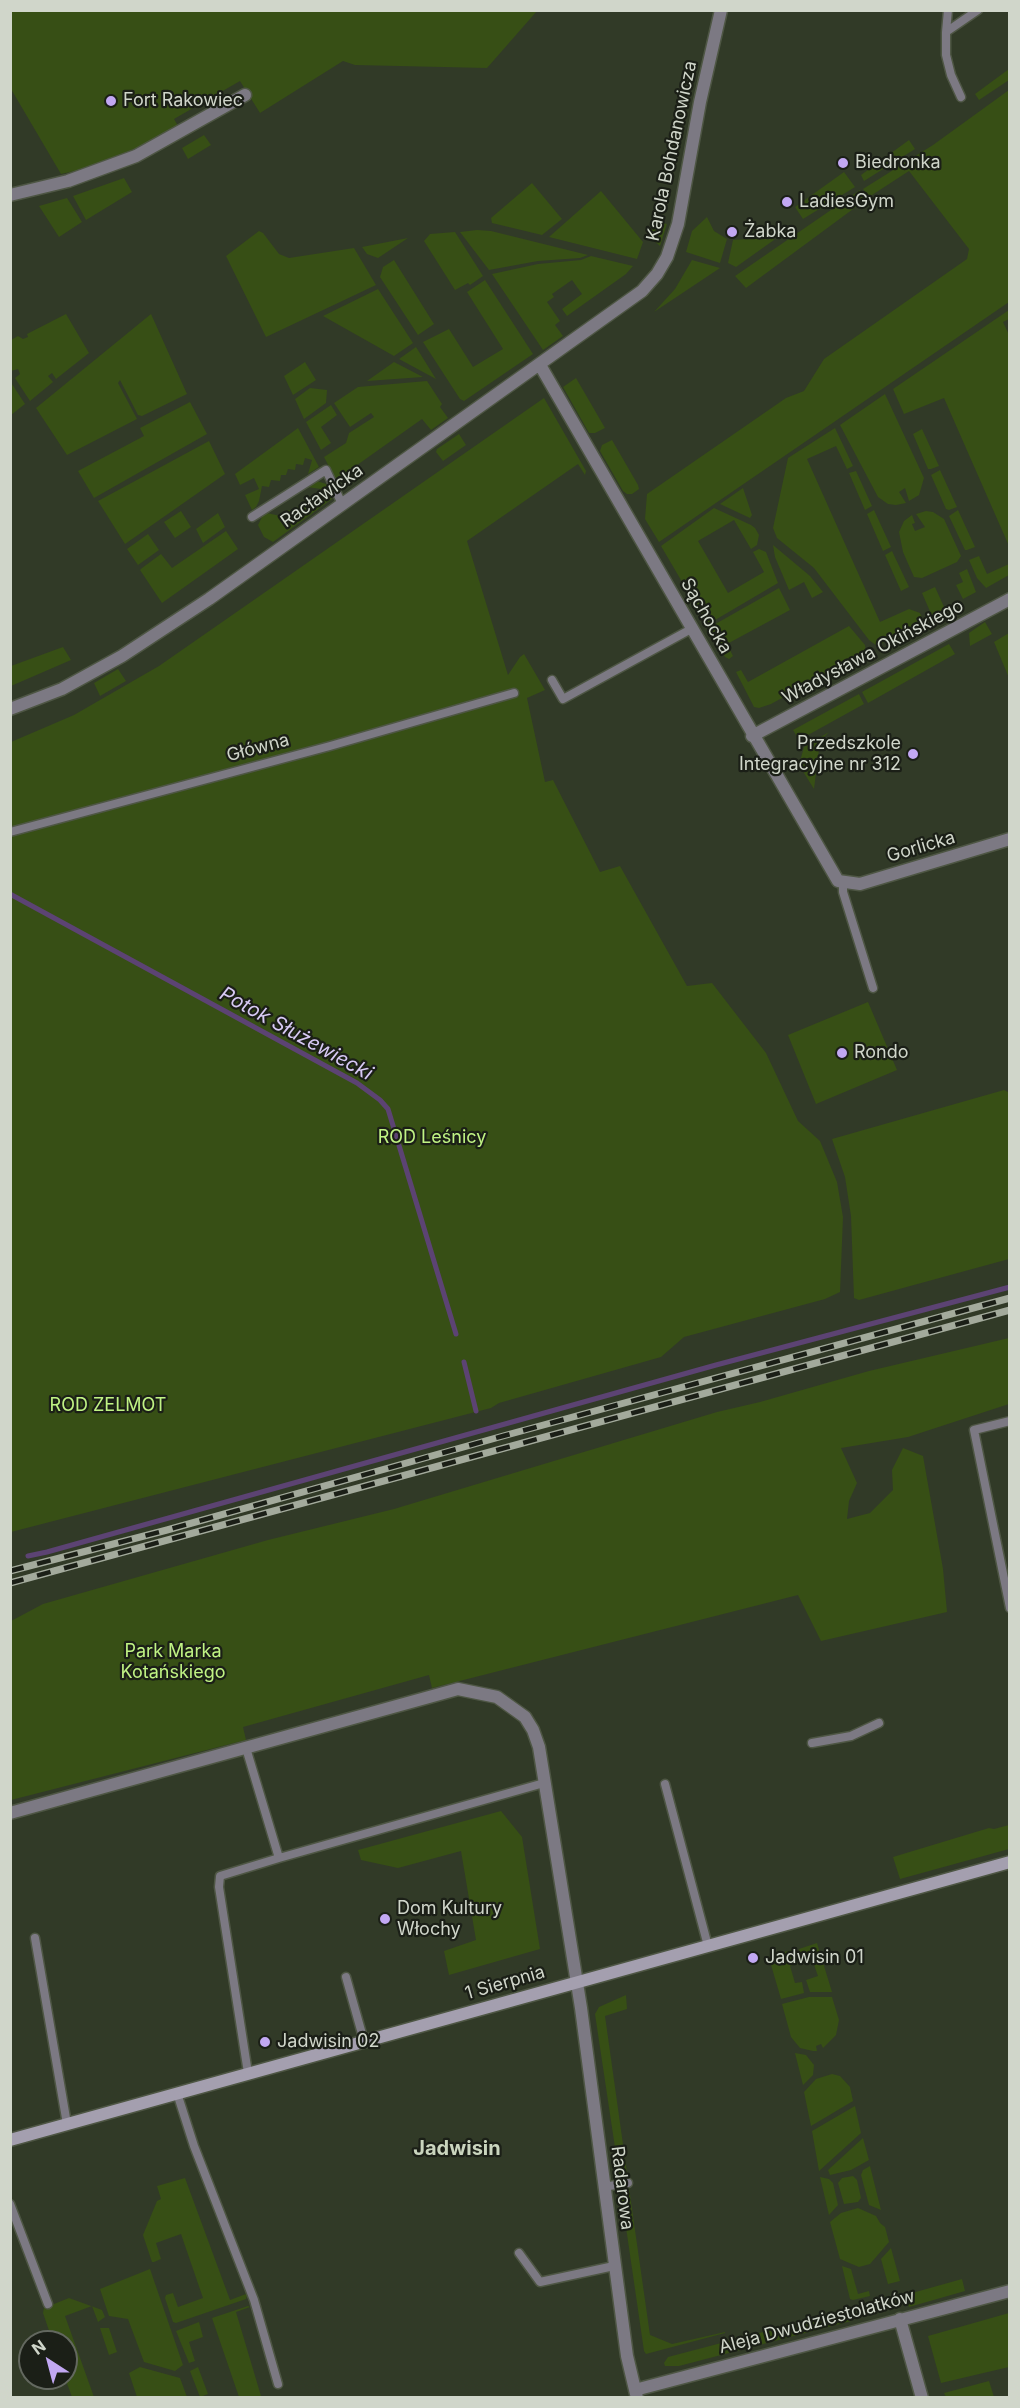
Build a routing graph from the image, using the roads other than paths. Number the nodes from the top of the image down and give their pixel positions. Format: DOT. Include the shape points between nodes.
graph roads {
  1 [pos="721,10"];
  2 [pos="948,10"];
  3 [pos="978,10"];
  4 [pos="946,32"];
  5 [pos="245,95"];
  6 [pos="961,96"];
  7 [pos="10,195"];
  8 [pos="642,291"];
  9 [pos="540,365"];
  10 [pos="342,504"];
  11 [pos="252,517"];
  12 [pos="1010,599"];
  13 [pos="693,628"];
  14 [pos="552,680"];
  15 [pos="514,693"];
  16 [pos="10,709"];
  17 [pos="752,736"];
  18 [pos="10,832"];
  19 [pos="1010,839"];
  20 [pos="843,883"];
  21 [pos="873,987"];
  22 [pos="1010,1421"];
  23 [pos="1010,1608"];
  24 [pos="879,1724"];
  25 [pos="812,1743"];
  26 [pos="246,1748"];
  27 [pos="544,1783"];
  28 [pos="665,1784"];
  29 [pos="10,1813"];
  30 [pos="279,1858"];
  31 [pos="1010,1862"];
  32 [pos="35,1938"];
  33 [pos="708,1946"];
  34 [pos="346,1977"];
  35 [pos="577,1982"];
  36 [pos="364,2041"];
  37 [pos="248,2073"];
  38 [pos="177,2093"];
  39 [pos="67,2124"];
  40 [pos="10,2140"];
  41 [pos="628,2183"];
  42 [pos="603,2187"];
  43 [pos="10,2204"];
  44 [pos="519,2253"];
  45 [pos="614,2266"];
  46 [pos="1010,2291"];
  47 [pos="48,2304"];
  48 [pos="900,2319"];
  49 [pos="278,2384"];
  50 [pos="636,2394"];
  51 [pos="922,2397"];
  1 -- 8 [label="street, Karola Bohdanowicza" via="678,224 667,257"];
  2 -- 4 [label="lane"];
  3 -- 4 [label="lane"];
  4 -- 6 [label="lane" via="946,55"];
  5 -- 7 [label="street" via="136,156 68,181"];
  8 -- 9 [label="street, Racławicka"];
  9 -- 10 [label="street, Racławicka"];
  9 -- 13 [label="street, Sąchocka"];
  10 -- 11 [label="lane" via="326,470"];
  10 -- 16 [label="street, Racławicka" via="122,656 62,689"];
  12 -- 17 [label="street, Władysława Okińskiego"];
  13 -- 14 [label="lane" via="563,699"];
  13 -- 17 [label="street, Sąchocka"];
  15 -- 18 [label="lane, Główna"];
  17 -- 20 [label="street, Sąchocka" via="833,876"];
  19 -- 20 [label="street, Gorlicka" via="860,884"];
  20 -- 21 [label="lane"];
  22 -- 23 [label="lane" via="974,1430"];
  24 -- 25 [label="lane" via="851,1736"];
  26 -- 27 [label="street, Radarowa" via="458,1689 497,1697 525,1717 539,1747"];
  26 -- 29 [label="street, Radarowa"];
  26 -- 30 [label="lane"];
  27 -- 30 [label="lane"];
  27 -- 35 [label="street, Radarowa"];
  28 -- 33 [label="lane"];
  30 -- 37 [label="lane" via="220,1876"];
  31 -- 33 [label="street, 1 Sierpnia"];
  32 -- 39 [label="lane"];
  33 -- 35 [label="street, 1 Sierpnia"];
  34 -- 36 [label="lane"];
  35 -- 36 [label="street, 1 Sierpnia"];
  35 -- 42 [label="street, Radarowa"];
  36 -- 37 [label="street, 1 Sierpnia"];
  37 -- 38 [label="street, 1 Sierpnia"];
  38 -- 39 [label="street, 1 Sierpnia"];
  38 -- 49 [label="lane" via="254,2300"];
  39 -- 40 [label="street, 1 Sierpnia"];
  41 -- 42 [label="lane"];
  42 -- 45 [label="street, Radarowa"];
  43 -- 47 [label="lane"];
  44 -- 45 [label="lane" via="540,2282"];
  45 -- 50 [label="street, Radarowa"];
  46 -- 48 [label="street, Aleja Dwudziestolatków"];
  48 -- 50 [label="street, Aleja Dwudziestolatków"];
  48 -- 51 [label="street"];
}
